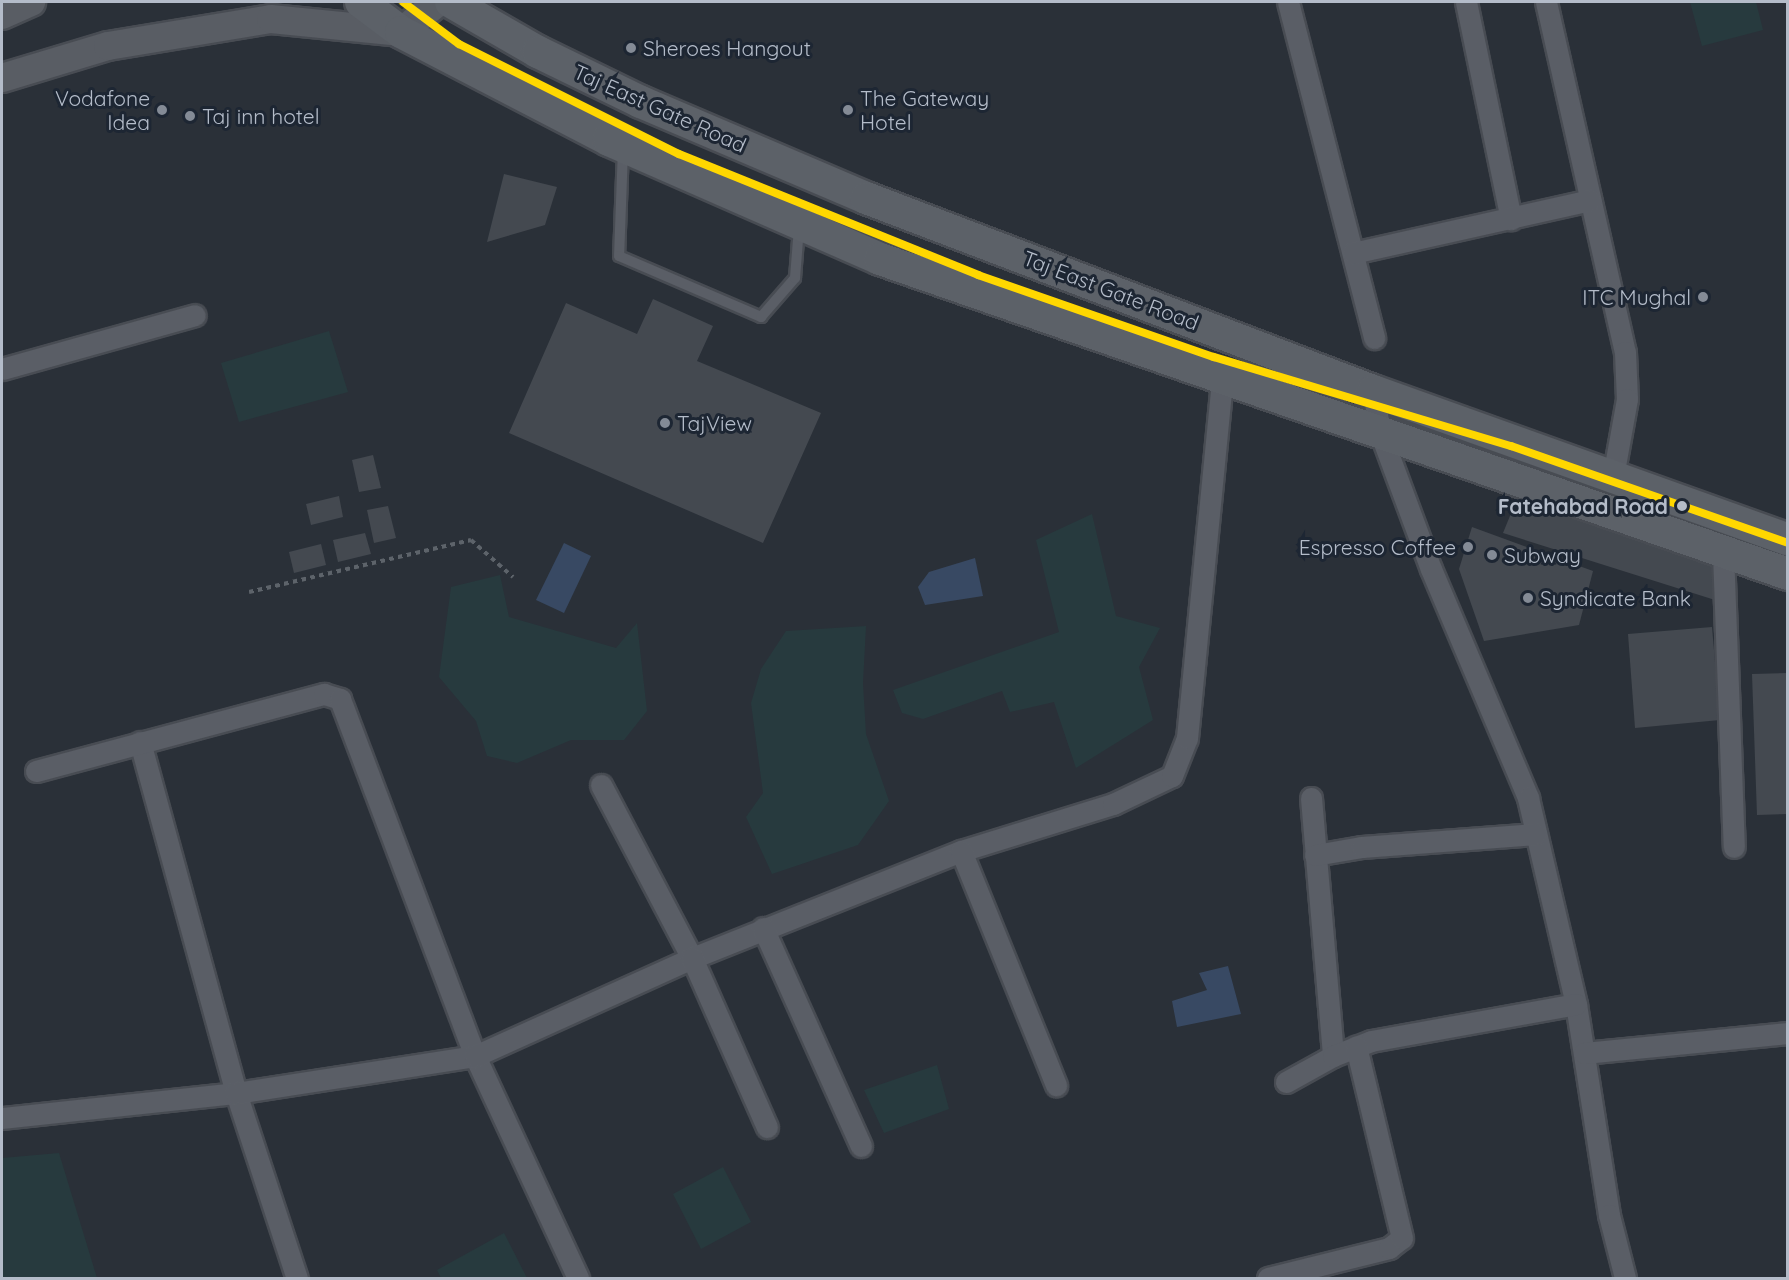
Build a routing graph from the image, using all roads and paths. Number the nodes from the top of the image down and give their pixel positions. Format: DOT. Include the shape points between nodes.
graph roads {
  1 [pos="31,2"];
  2 [pos="361,2"];
  3 [pos="438,2"];
  4 [pos="451,2"];
  5 [pos="1288,2"];
  6 [pos="1466,2"];
  7 [pos="1546,2"];
  8 [pos="2,15"];
  9 [pos="401,32"];
  10 [pos="2,78"];
  11 [pos="623,145"];
  12 [pos="1590,200"];
  13 [pos="1511,219"];
  14 [pos="799,224"];
  15 [pos="1353,253"];
  16 [pos="195,315"];
  17 [pos="1374,338"];
  18 [pos="2,369"];
  19 [pos="1222,381"];
  20 [pos="1373,391"];
  21 [pos="1380,432"];
  22 [pos="1613,477"];
  23 [pos="1788,540"];
  24 [pos="1722,552"];
  25 [pos="1788,574"];
  26 [pos="513,577"];
  27 [pos="249,592"];
  28 [pos="140,742"];
  29 [pos="36,771"];
  30 [pos="601,785"];
  31 [pos="1311,798"];
  32 [pos="1536,834"];
  33 [pos="1734,848"];
  34 [pos="961,851"];
  35 [pos="1315,855"];
  36 [pos="763,928"];
  37 [pos="692,958"];
  38 [pos="1576,1004"];
  39 [pos="1788,1033"];
  40 [pos="1356,1046"];
  41 [pos="1584,1053"];
  42 [pos="475,1056"];
  43 [pos="1333,1056"];
  44 [pos="1286,1082"];
  45 [pos="1056,1085"];
  46 [pos="236,1093"];
  47 [pos="2,1118"];
  48 [pos="767,1127"];
  49 [pos="861,1146"];
  50 [pos="297,1278"];
  51 [pos="578,1278"];
  52 [pos="1268,1278"];
  53 [pos="1625,1278"];
  1 -- 8 [label="main road"];
  2 -- 9 [label="main road"];
  3 -- 9 [label="main road"];
  4 -- 20 [label="main road, Taj East Gate Road" via="537,52 641,102 866,198"];
  5 -- 15 [label="street"];
  6 -- 13 [label="street"];
  7 -- 12 [label="street"];
  9 -- 10 [label="main road" via="271,19 108,46"];
  9 -- 11 [label="main road"];
  11 -- 14 [label="main road"];
  11 -- 14 [label="lane" via="619,256 761,317 795,278"];
  12 -- 13 [label="street"];
  12 -- 22 [label="street" via="1622,329 1628,372"];
  13 -- 15 [label="street"];
  14 -- 19 [label="main road" via="880,260"];
  15 -- 17 [label="street"];
  16 -- 18 [label="street"];
  19 -- 21 [label="main road"];
  19 -- 34 [label="street" via="1187,738 1172,776 1113,804"];
  20 -- 21 [label="street"];
  20 -- 22 [label="main road, Taj East Gate Road"];
  21 -- 24 [label="main road"];
  21 -- 32 [label="street" via="1431,569 1515,761"];
  22 -- 23 [label="main road, Taj East Gate Road"];
  24 -- 25 [label="main road"];
  24 -- 33 [label="street"];
  26 -- 27 [label="path" via="471,540"];
  28 -- 29 [label="street"];
  28 -- 42 [label="street" via="324,694 340,699"];
  28 -- 46 [label="street"];
  30 -- 37 [label="street"];
  31 -- 35 [label="street"];
  32 -- 35 [label="street" via="1362,847"];
  32 -- 38 [label="street"];
  34 -- 36 [label="street"];
  34 -- 45 [label="street"];
  35 -- 43 [label="street"];
  36 -- 37 [label="street"];
  36 -- 49 [label="street"];
  37 -- 42 [label="street"];
  37 -- 48 [label="street"];
  38 -- 40 [label="street" via="1402,1034"];
  38 -- 41 [label="street"];
  39 -- 41 [label="street"];
  40 -- 43 [label="street"];
  40 -- 52 [label="street" via="1402,1238 1389,1248"];
  41 -- 53 [label="street" via="1609,1215"];
  42 -- 46 [label="street"];
  42 -- 51 [label="street"];
  43 -- 44 [label="street"];
  46 -- 47 [label="street"];
  46 -- 50 [label="street"];
}
